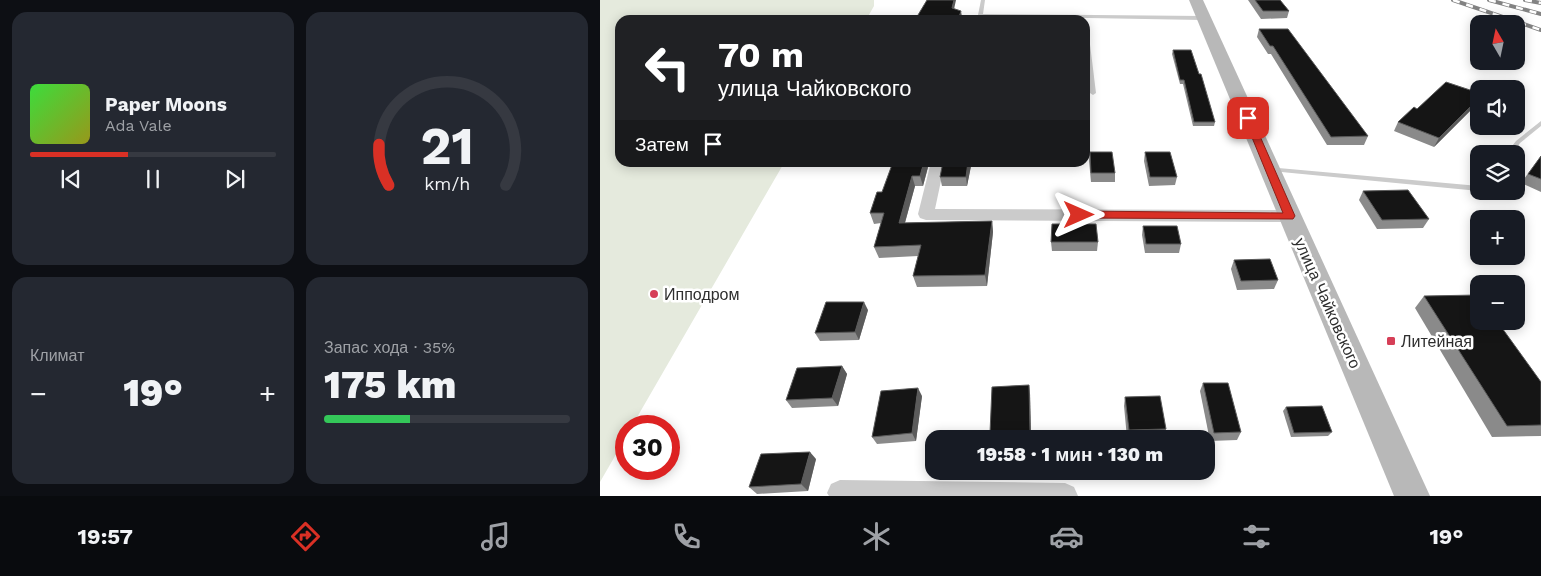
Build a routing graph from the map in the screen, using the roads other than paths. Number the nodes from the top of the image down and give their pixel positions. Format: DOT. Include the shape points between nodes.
graph roads {
  1 [pos="983,0"];
  2 [pos="1199,9"];
  3 [pos="980,15"];
  4 [pos="1090,18"];
  5 [pos="1090,68"];
  6 [pos="1093,92"];
  7 [pos="1541,123"];
  8 [pos="1516,145"];
  9 [pos="937,167"];
  10 [pos="1271,169"];
  11 [pos="1470,187"];
  12 [pos="1290,216"];
  13 [pos="840,492"];
  14 [pos="1065,496"];
  15 [pos="1412,496"];
  1 -- 3 [label="lane"];
  2 -- 4 [label="lane"];
  2 -- 10 [label="street, улица Чайковского"];
  5 -- 6 [label="lane"];
  7 -- 8 [label="lane"];
  9 -- 12 [label="street" via="926,214"];
  10 -- 11 [label="lane"];
  10 -- 12 [label="street, улица Чайковского"];
  12 -- 15 [label="street, улица Чайковского"];
  13 -- 14 [label="street"];
}
